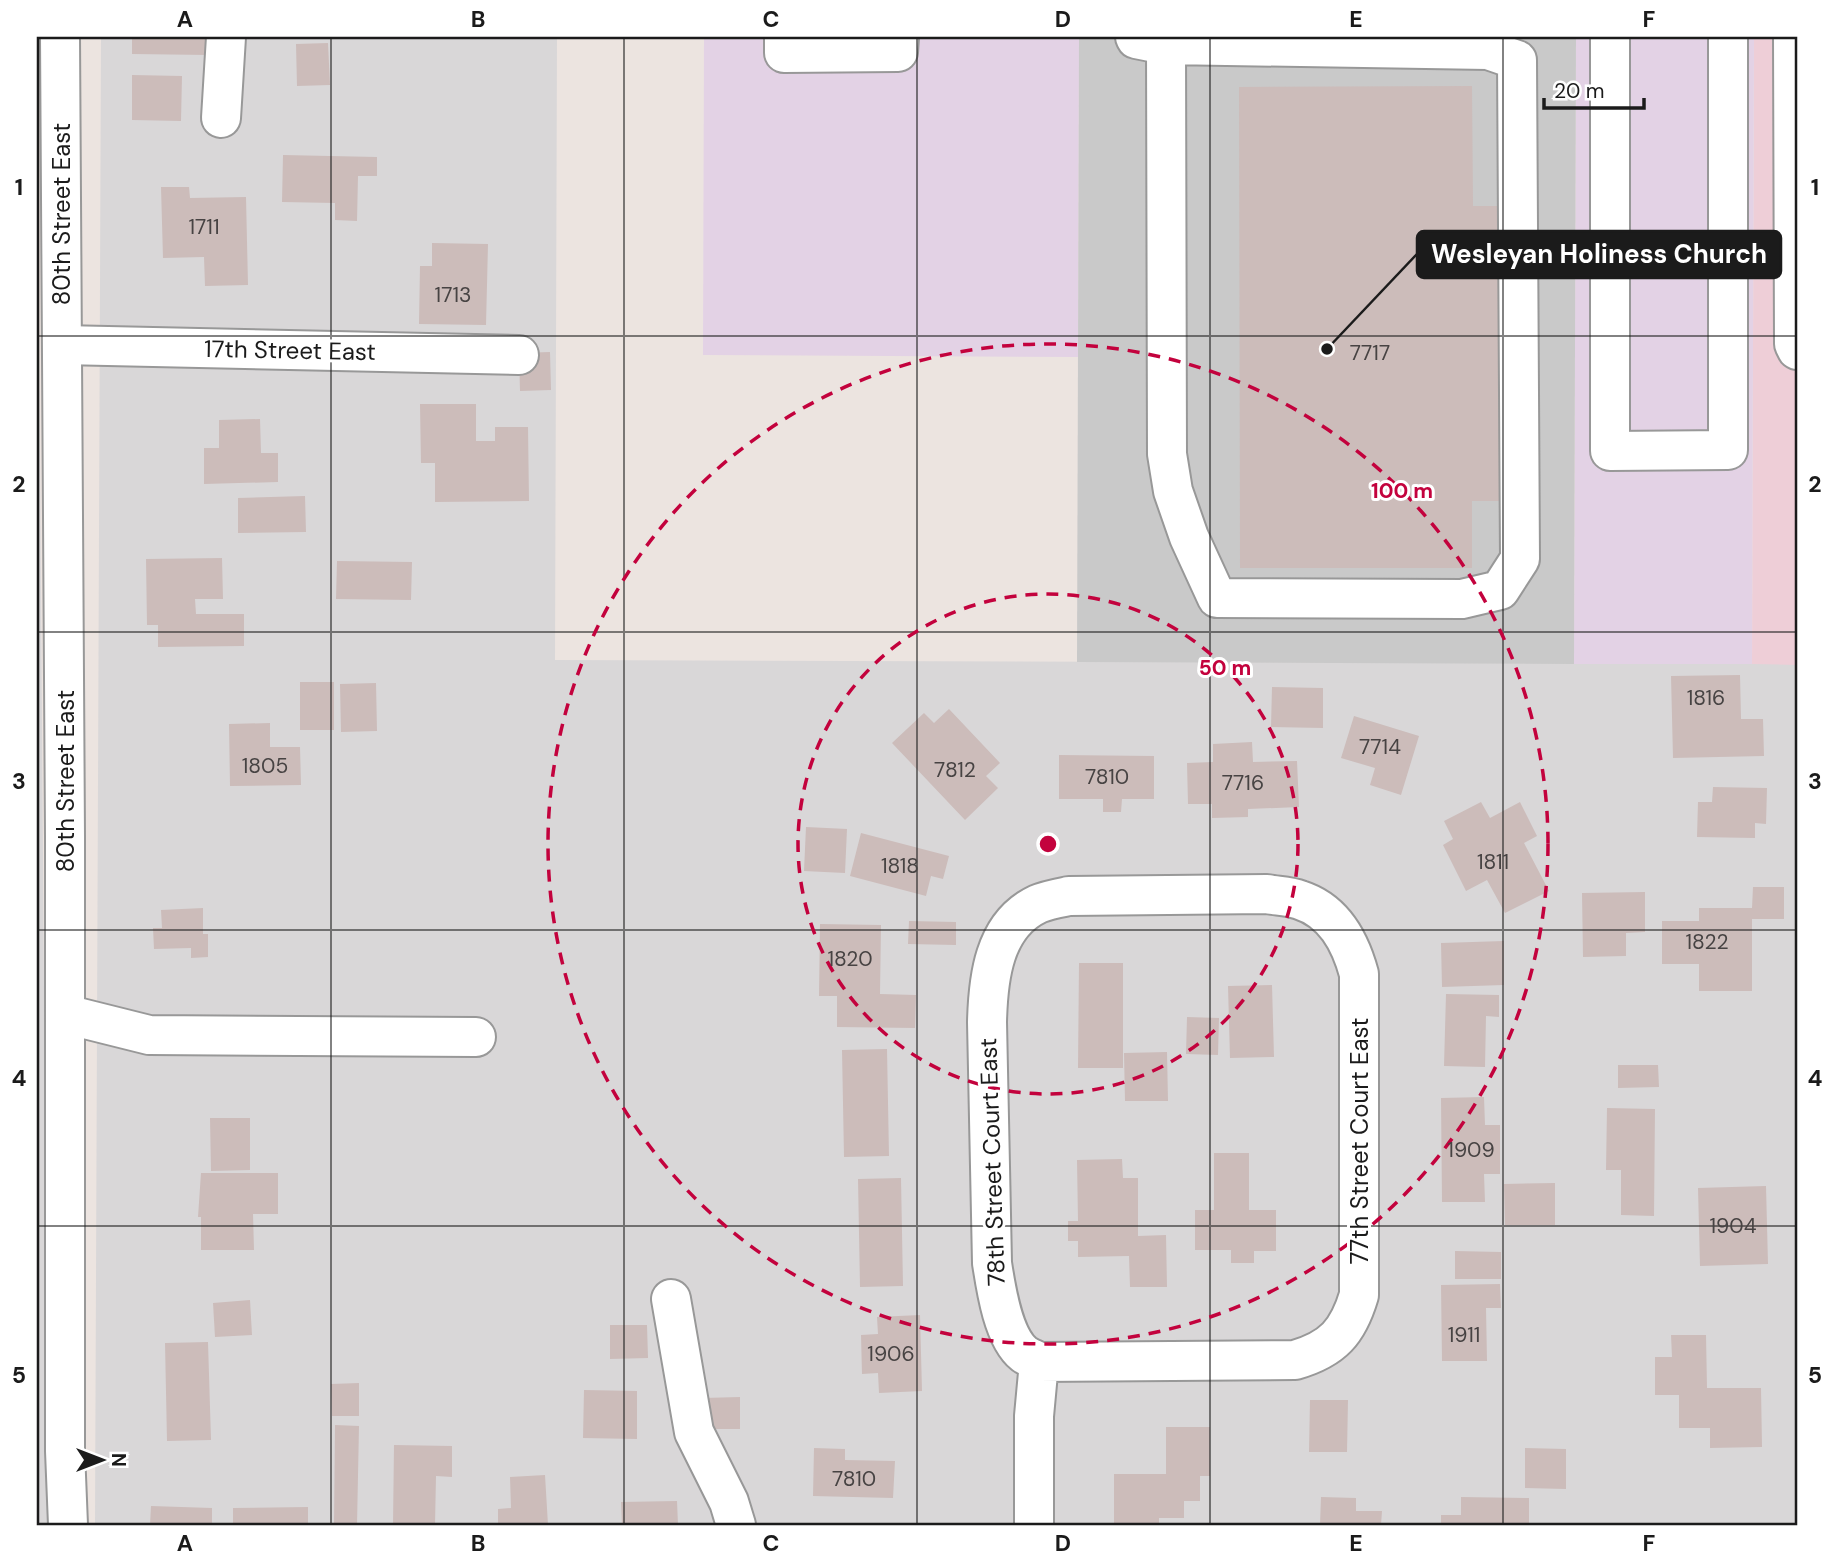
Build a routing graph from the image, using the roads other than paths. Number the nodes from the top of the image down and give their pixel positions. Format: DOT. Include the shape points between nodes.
graph roads {
  1 [pos="60,37"];
  2 [pos="226,37"];
  3 [pos="783,37"];
  4 [pos="899,37"];
  5 [pos="1610,37"];
  6 [pos="1728,37"];
  7 [pos="1793,37"];
  8 [pos="1150,41"];
  9 [pos="1795,85"];
  10 [pos="221,118"];
  11 [pos="62,345"];
  12 [pos="1797,350"];
  13 [pos="519,355"];
  14 [pos="51,836"];
  15 [pos="998,953"];
  16 [pos="65,1014"];
  17 [pos="476,1037"];
  18 [pos="51,1183"];
  19 [pos="671,1299"];
  20 [pos="1039,1362"];
  21 [pos="68,1525"];
  22 [pos="736,1525"];
  23 [pos="1034,1525"];
  1 -- 11 [label="street, 80th Street East"];
  2 -- 10 [label="street"];
  3 -- 4 [label="street" via="784,53 797,53 898,52"];
  5 -- 6 [label="street" via="1610,450 1728,450"];
  7 -- 9 [label="street"];
  8 -- 8 [label="street" via="1488,50 1517,60 1520,559 1500,590 1462,599 1217,598 1173,491 1167,454"];
  9 -- 12 [label="street"];
  11 -- 13 [label="street, 17th Street East"];
  11 -- 14 [label="street, 80th Street East"];
  14 -- 16 [label="street, 80th Street East"];
  15 -- 20 [label="street, 78th Street Court East" via="991,965 987,1022 992,1263 1004,1322 1022,1352"];
  15 -- 20 [label="street, 77th Street Court East" via="1009,928 1027,910 1069,896 1267,894 1299,899 1334,920 1359,974 1360,1295 1352,1320 1331,1345 1295,1360"];
  16 -- 17 [label="street" via="149,1035"];
  16 -- 18 [label="street, 80th Street East"];
  18 -- 21 [label="street, 80th Street East"];
  19 -- 22 [label="street" via="694,1432"];
  20 -- 23 [label="street"];
}
